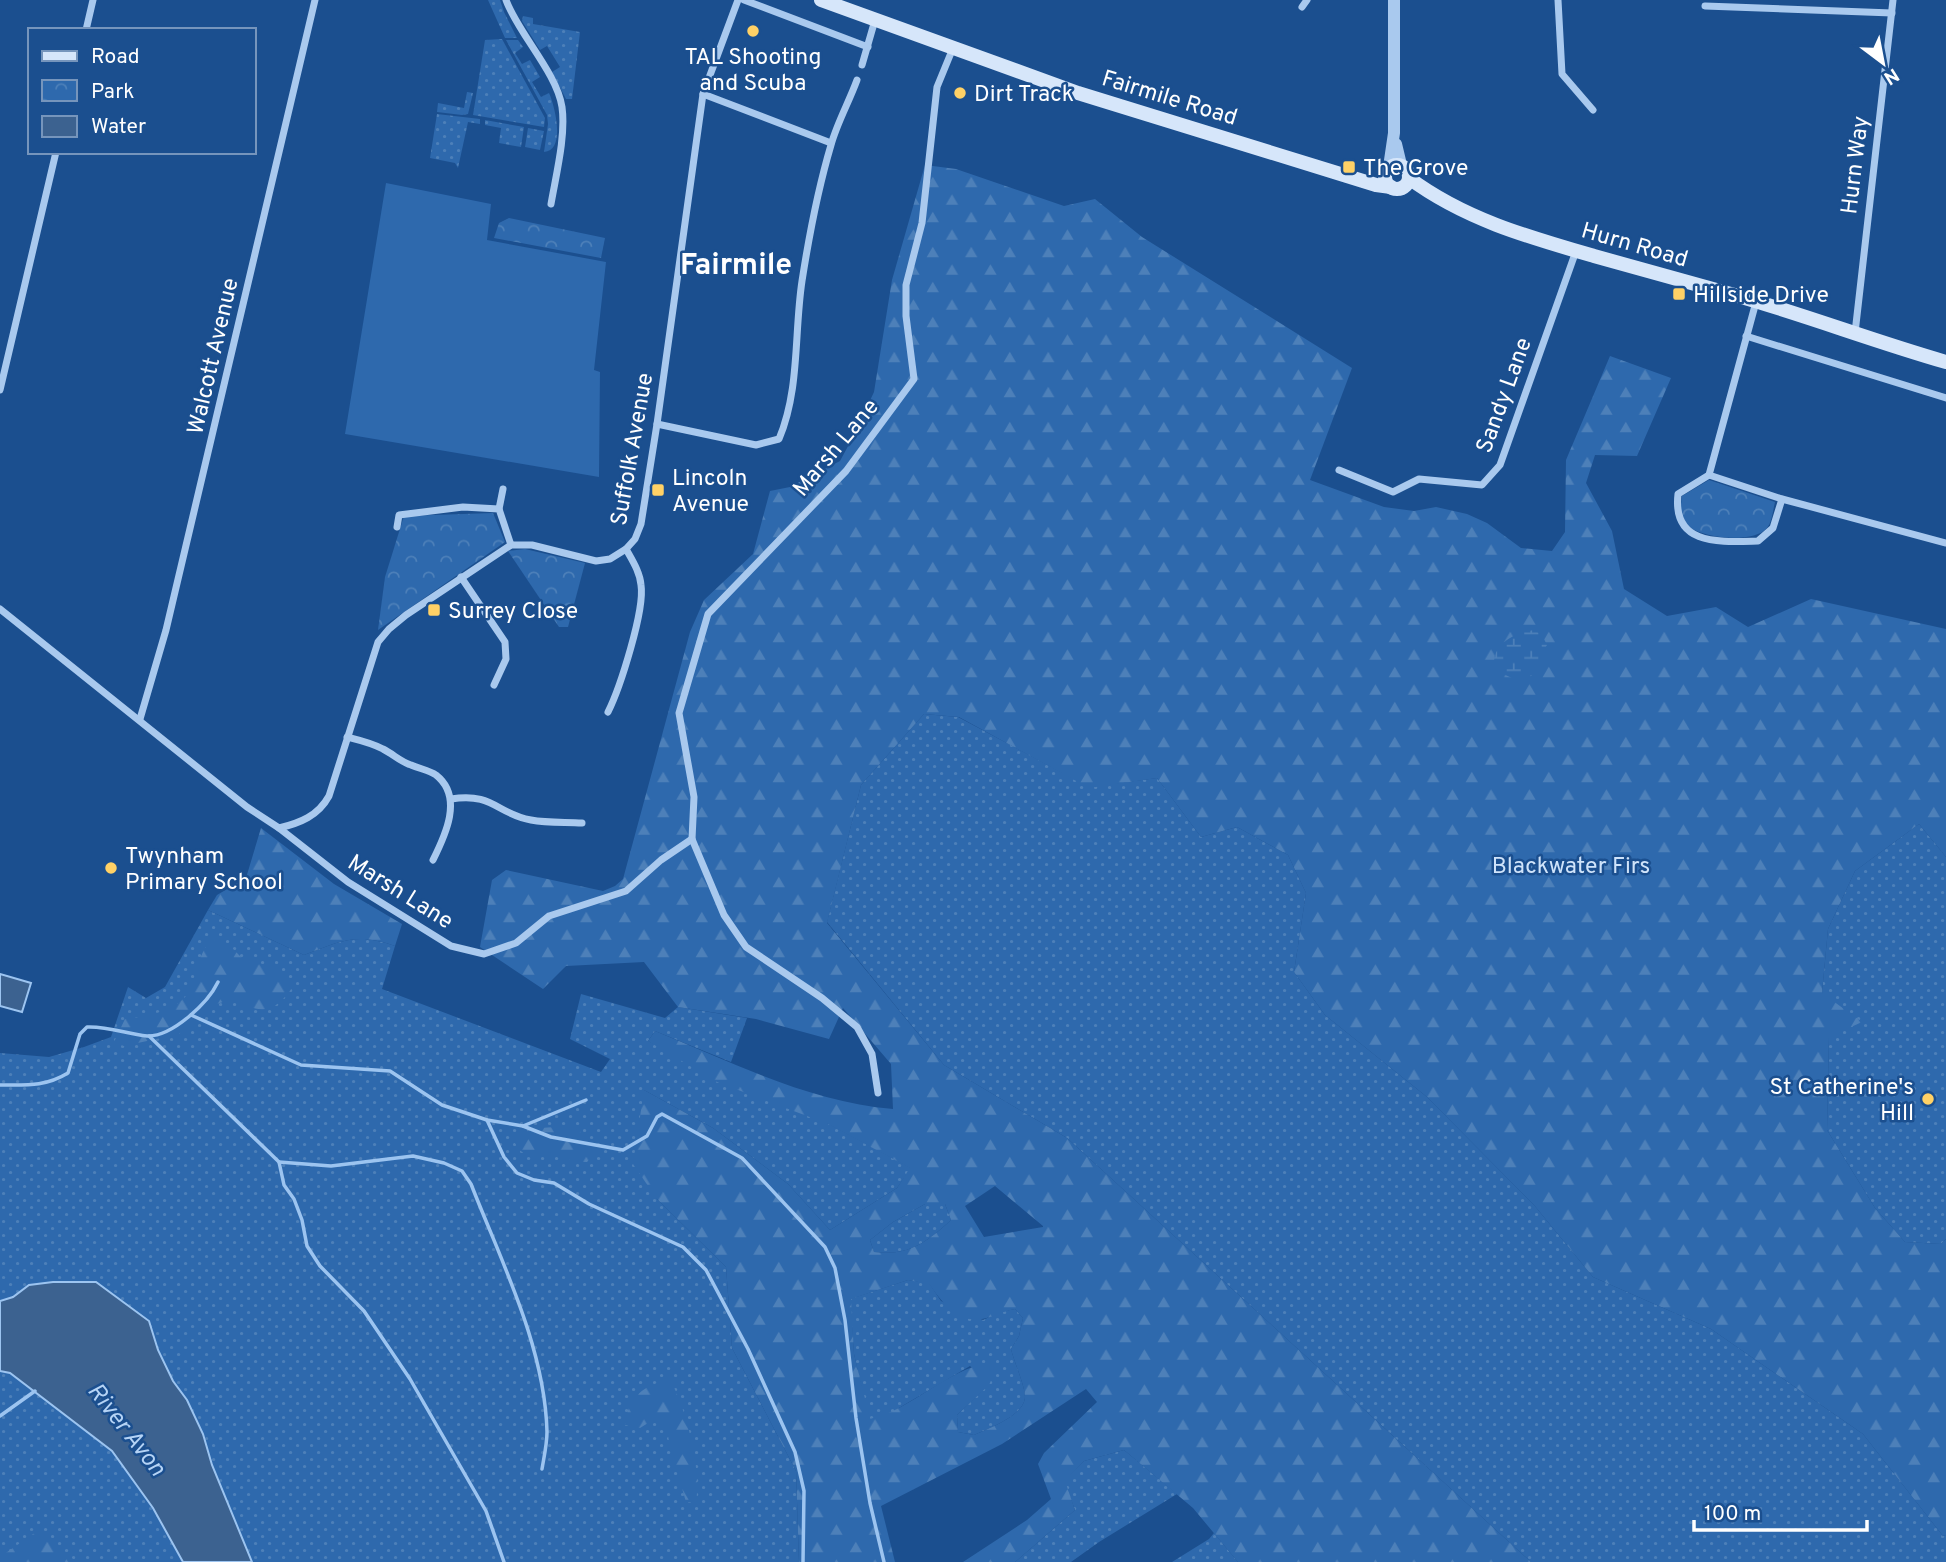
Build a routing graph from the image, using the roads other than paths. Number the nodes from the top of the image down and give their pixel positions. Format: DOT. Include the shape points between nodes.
graph roads {
  1 [pos="93,0"];
  2 [pos="315,0"];
  3 [pos="506,0"];
  4 [pos="738,0"];
  5 [pos="744,0"];
  6 [pos="821,0"];
  7 [pos="1394,0"];
  8 [pos="1558,0"];
  9 [pos="1893,0"];
  10 [pos="1705,6"];
  11 [pos="1892,13"];
  12 [pos="875,20"];
  13 [pos="86,28"];
  14 [pos="869,47"];
  15 [pos="953,48"];
  16 [pos="862,65"];
  17 [pos="857,80"];
  18 [pos="703,94"];
  19 [pos="1594,110"];
  20 [pos="831,143"];
  21 [pos="56,154"];
  22 [pos="1396,177"];
  23 [pos="551,204"];
  24 [pos="1576,251"];
  25 [pos="1756,302"];
  26 [pos="1746,335"];
  27 [pos="1855,335"];
  28 [pos="1946,362"];
  29 [pos="0,390"];
  30 [pos="1946,398"];
  31 [pos="657,424"];
  32 [pos="1339,470"];
  33 [pos="1709,475"];
  34 [pos="503,489"];
  35 [pos="1782,499"];
  36 [pos="499,509"];
  37 [pos="397,527"];
  38 [pos="1946,543"];
  39 [pos="511,545"];
  40 [pos="626,549"];
  41 [pos="461,577"];
  42 [pos="0,609"];
  43 [pos="494,685"];
  44 [pos="608,712"];
  45 [pos="140,719"];
  46 [pos="347,737"];
  47 [pos="450,799"];
  48 [pos="582,823"];
  49 [pos="279,828"];
  50 [pos="692,839"];
  51 [pos="433,860"];
  52 [pos="878,1093"];
  1 -- 13 [label="street"];
  2 -- 45 [label="street, Walcott Avenue" via="170,617"];
  3 -- 23 [label="street" via="562,105"];
  4 -- 18 [label="street, Suffolk Avenue"];
  5 -- 14 [label="street"];
  6 -- 12 [label="main road, Fairmile Road"];
  7 -- 22 [label="street"];
  8 -- 19 [label="street" via="1562,74"];
  9 -- 11 [label="street, Hurn Way"];
  10 -- 11 [label="street"];
  11 -- 27 [label="street, Hurn Way"];
  12 -- 14 [label="street"];
  12 -- 15 [label="main road, Fairmile Road"];
  14 -- 16 [label="street"];
  15 -- 22 [label="main road, Fairmile Road" via="1079,93 1350,177"];
  15 -- 50 [label="street, Marsh Lane" via="937,87 922,223 906,285 914,379 846,471 708,614 679,713 694,797"];
  17 -- 20 [label="street"];
  18 -- 20 [label="street"];
  18 -- 31 [label="street, Suffolk Avenue"];
  20 -- 31 [label="street" via="802,283 794,384 779,439 756,445"];
  21 -- 29 [label="street"];
  22 -- 24 [label="main road, Hurn Road" via="1480,220"];
  24 -- 25 [label="main road, Hurn Road"];
  24 -- 32 [label="street, Sandy Lane" via="1500,465 1482,485 1419,479 1393,492"];
  25 -- 26 [label="street"];
  25 -- 27 [label="main road, Hurn Road"];
  26 -- 30 [label="street"];
  26 -- 33 [label="street"];
  27 -- 28 [label="main road, Hurn Road"];
  31 -- 40 [label="street, Suffolk Avenue" via="641,524"];
  33 -- 35 [label="street"];
  33 -- 35 [label="street" via="1678,494 1676,510 1682,526 1700,538 1758,541 1773,528"];
  34 -- 36 [label="street"];
  35 -- 38 [label="street"];
  36 -- 37 [label="street" via="463,507 399,515"];
  36 -- 39 [label="street"];
  39 -- 40 [label="street, Suffolk Avenue" via="533,545 596,561"];
  39 -- 41 [label="street"];
  40 -- 44 [label="street" via="642,586 627,663"];
  41 -- 43 [label="street" via="505,642 506,659"];
  41 -- 46 [label="street" via="384,634"];
  42 -- 45 [label="street, Marsh Lane"];
  45 -- 49 [label="street, Marsh Lane"];
  46 -- 47 [label="street" via="382,748 436,775"];
  46 -- 49 [label="street" via="325,803 300,823"];
  47 -- 48 [label="street" via="481,798 532,821"];
  47 -- 51 [label="street" via="449,821"];
  49 -- 50 [label="street, Marsh Lane" via="348,882 451,946 484,954 516,943 549,916 626,891"];
  50 -- 52 [label="street, Marsh Lane" via="723,915 746,947 857,1027 872,1054"];
}
